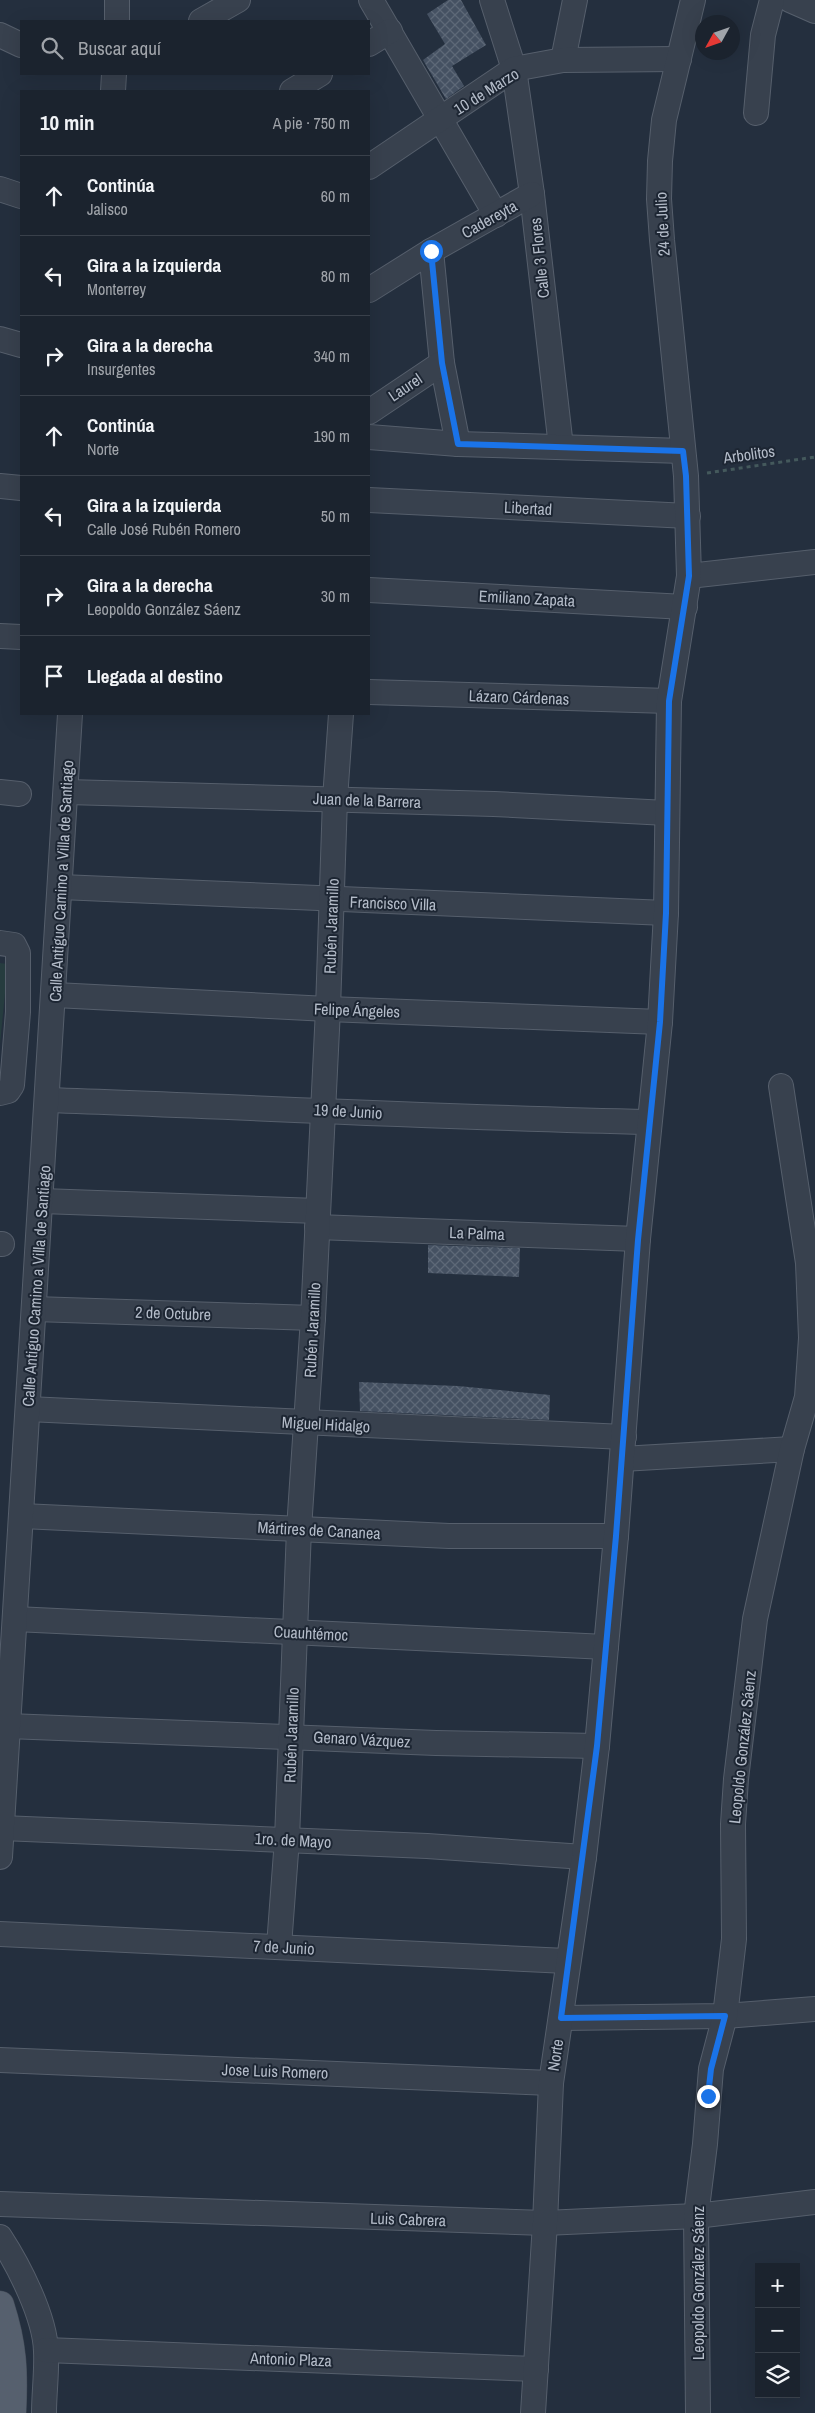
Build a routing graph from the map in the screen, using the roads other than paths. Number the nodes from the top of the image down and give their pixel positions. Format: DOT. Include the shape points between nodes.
graph roads {
  1 [pos="117,0"];
  2 [pos="238,0"];
  3 [pos="371,0"];
  4 [pos="492,0"];
  5 [pos="575,0"];
  6 [pos="693,0"];
  7 [pos="772,0"];
  8 [pos="790,0"];
  9 [pos="815,10"];
  10 [pos="117,20"];
  11 [pos="203,20"];
  12 [pos="390,32"];
  13 [pos="0,35"];
  14 [pos="370,43"];
  15 [pos="20,45"];
  16 [pos="679,59"];
  17 [pos="563,60"];
  18 [pos="514,69"];
  19 [pos="114,75"];
  20 [pos="318,75"];
  21 [pos="113,90"];
  22 [pos="294,90"];
  23 [pos="756,114"];
  24 [pos="441,119"];
  25 [pos="370,166"];
  26 [pos="0,189"];
  27 [pos="532,194"];
  28 [pos="20,196"];
  29 [pos="496,215"];
  30 [pos="431,251"];
  31 [pos="370,289"];
  32 [pos="0,339"];
  33 [pos="20,345"];
  34 [pos="442,363"];
  35 [pos="370,411"];
  36 [pos="370,437"];
  37 [pos="458,444"];
  38 [pos="561,447"];
  39 [pos="683,451"];
  40 [pos="0,486"];
  41 [pos="20,488"];
  42 [pos="370,500"];
  43 [pos="688,516"];
  44 [pos="815,562"];
  45 [pos="689,576"];
  46 [pos="370,590"];
  47 [pos="684,607"];
  48 [pos="0,636"];
  49 [pos="20,637"];
  50 [pos="370,692"];
  51 [pos="669,701"];
  52 [pos="70,715"];
  53 [pos="341,715"];
  54 [pos="67,792"];
  55 [pos="335,799"];
  56 [pos="667,813"];
  57 [pos="61,887"];
  58 [pos="332,900"];
  59 [pos="666,913"];
  60 [pos="0,943"];
  61 [pos="55,995"];
  62 [pos="328,1009"];
  63 [pos="660,1022"];
  64 [pos="781,1086"];
  65 [pos="0,1093"];
  66 [pos="48,1100"];
  67 [pos="323,1110"];
  68 [pos="649,1122"];
  69 [pos="42,1201"];
  70 [pos="318,1219"];
  71 [pos="638,1240"];
  72 [pos="811,1263"];
  73 [pos="34,1309"];
  74 [pos="313,1318"];
  75 [pos="28,1408"];
  76 [pos="307,1423"];
  77 [pos="623,1448"];
  78 [pos="792,1449"];
  79 [pos="22,1516"];
  80 [pos="299,1529"];
  81 [pos="616,1536"];
  82 [pos="15,1619"];
  83 [pos="295,1632"];
  84 [pos="606,1647"];
  85 [pos="8,1726"];
  86 [pos="290,1736"];
  87 [pos="597,1746"];
  88 [pos="2,1828"];
  89 [pos="287,1839"];
  90 [pos="0,1857"];
  91 [pos="584,1857"];
  92 [pos="0,1934"];
  93 [pos="279,1946"];
  94 [pos="567,1960"];
  95 [pos="815,2009"];
  96 [pos="725,2016"];
  97 [pos="561,2018"];
  98 [pos="0,2060"];
  99 [pos="551,2083"];
  100 [pos="815,2202"];
  101 [pos="0,2204"];
  102 [pos="696,2216"];
  103 [pos="545,2224"];
  104 [pos="0,2237"];
  105 [pos="0,2305"];
  106 [pos="46,2350"];
  107 [pos="536,2369"];
  108 [pos="12,2413"];
  109 [pos="44,2413"];
  110 [pos="533,2413"];
  111 [pos="698,2413"];
  1 -- 10 [label="street"];
  2 -- 11 [label="street"];
  3 -- 12 [label="street"];
  4 -- 18 [label="street, Calle 3 Flores"];
  5 -- 17 [label="street"];
  6 -- 16 [label="street, 24 de Julio"];
  7 -- 23 [label="street" via="763,35"];
  8 -- 9 [label="street"];
  12 -- 14 [label="street"];
  12 -- 24 [label="street"];
  13 -- 15 [label="street"];
  16 -- 17 [label="street, 10 de Marzo"];
  16 -- 39 [label="street, 24 de Julio" via="664,120 659,199"];
  17 -- 18 [label="street, 10 de Marzo"];
  18 -- 24 [label="street, 10 de Marzo"];
  18 -- 27 [label="street, Calle 3 Flores"];
  19 -- 21 [label="street"];
  20 -- 22 [label="street"];
  24 -- 25 [label="street, 10 de Marzo"];
  24 -- 29 [label="street"];
  26 -- 28 [label="street"];
  27 -- 29 [label="street, Cadereyta"];
  27 -- 38 [label="street, Calle 3 Flores"];
  29 -- 30 [label="street, Cadereyta"];
  30 -- 31 [label="street, Cadereyta"];
  30 -- 34 [label="street"];
  32 -- 33 [label="street"];
  34 -- 35 [label="street, Laurel"];
  34 -- 37 [label="street"];
  36 -- 37 [label="street"];
  37 -- 38 [label="street"];
  38 -- 39 [label="street"];
  39 -- 43 [label="street, 24 de Julio"];
  40 -- 41 [label="street"];
  42 -- 43 [label="street, Libertad"];
  43 -- 45 [label="street, 24 de Julio"];
  44 -- 45 [label="street"];
  45 -- 47 [label="street, 24 de Julio"];
  46 -- 47 [label="street, Emiliano Zapata"];
  47 -- 51 [label="street, 24 de Julio"];
  48 -- 49 [label="street"];
  50 -- 51 [label="street, Lázaro Cárdenas"];
  51 -- 56 [label="street, 24 de Julio"];
  52 -- 54 [label="street, Calle Antiguo Camino a Villa de Santiago"];
  53 -- 55 [label="street, Rubén Jaramillo"];
  54 -- 55 [label="street, Juan de la Barrera"];
  54 -- 57 [label="street, Calle Antiguo Camino a Villa de Santiago"];
  55 -- 56 [label="street, Juan de la Barrera"];
  55 -- 58 [label="street, Rubén Jaramillo"];
  56 -- 59 [label="street, 24 de Julio"];
  57 -- 58 [label="street, Francisco Villa"];
  57 -- 61 [label="street, Calle Antiguo Camino a Villa de Santiago"];
  58 -- 59 [label="street, Francisco Villa"];
  58 -- 62 [label="street, Rubén Jaramillo"];
  59 -- 63 [label="street, Norte"];
  60 -- 65 [label="street" via="14,945 17,949 18,1012 12,1085 8,1091"];
  61 -- 62 [label="street, Felipe Ángeles"];
  61 -- 66 [label="street, Calle Antiguo Camino a Villa de Santiago"];
  62 -- 63 [label="street, Felipe Ángeles"];
  62 -- 67 [label="street, Rubén Jaramillo"];
  63 -- 68 [label="street, Norte"];
  64 -- 72 [label="street, Leopoldo González Sáenz"];
  66 -- 67 [label="street, 19 de Junio"];
  66 -- 69 [label="street, Calle Antiguo Camino a Villa de Santiago"];
  67 -- 68 [label="street, 19 de Junio" via="477,1119"];
  67 -- 70 [label="street, Rubén Jaramillo"];
  68 -- 71 [label="street, Norte"];
  69 -- 70 [label="street, La Palma"];
  69 -- 73 [label="street, Calle Antiguo Camino a Villa de Santiago"];
  70 -- 71 [label="street, La Palma"];
  70 -- 74 [label="street, Rubén Jaramillo"];
  71 -- 77 [label="street, Norte"];
  72 -- 78 [label="street, Leopoldo González Sáenz" via="807,1397"];
  73 -- 74 [label="street, 2 de Octubre"];
  73 -- 75 [label="street, Calle Antiguo Camino a Villa de Santiago"];
  74 -- 76 [label="street, Rubén Jaramillo"];
  75 -- 76 [label="street, Miguel Hidalgo"];
  75 -- 79 [label="street, Calle Antiguo Camino a Villa de Santiago"];
  76 -- 77 [label="street, Miguel Hidalgo"];
  76 -- 80 [label="street, Rubén Jaramillo"];
  77 -- 78 [label="street, Miguel Hidalgo"];
  77 -- 81 [label="street, Norte"];
  78 -- 96 [label="street, Leopoldo González Sáenz" via="755,1619 736,1779 734,1939"];
  79 -- 80 [label="street, Mártires de Cananea"];
  79 -- 82 [label="street, Calle Antiguo Camino a Villa de Santiago"];
  80 -- 81 [label="street, Mártires de Cananea" via="449,1536"];
  80 -- 83 [label="street, Rubén Jaramillo"];
  81 -- 84 [label="street, Norte"];
  82 -- 83 [label="street, Cuauhtémoc"];
  82 -- 85 [label="street, Calle Antiguo Camino a Villa de Santiago"];
  83 -- 84 [label="street, Cuauhtémoc"];
  83 -- 86 [label="street, Rubén Jaramillo"];
  84 -- 87 [label="street, Norte"];
  85 -- 86 [label="street, Genaro Vázquez"];
  85 -- 88 [label="street, Calle Antiguo Camino a Villa de Santiago"];
  86 -- 87 [label="street, Genaro Vázquez"];
  86 -- 89 [label="street, Rubén Jaramillo"];
  87 -- 91 [label="street, Norte"];
  88 -- 89 [label="street, 1ro. de Mayo"];
  88 -- 90 [label="street, Calle Antiguo Camino a Villa de Santiago"];
  89 -- 91 [label="street, 1ro. de Mayo"];
  89 -- 93 [label="street, Rubén Jaramillo"];
  91 -- 94 [label="street, Norte"];
  92 -- 93 [label="street, 7 de Junio"];
  93 -- 94 [label="street, 7 de Junio"];
  94 -- 97 [label="street, Norte"];
  95 -- 96 [label="street"];
  96 -- 97 [label="street"];
  96 -- 102 [label="street, Leopoldo González Sáenz" via="711,2069"];
  97 -- 99 [label="street, Norte"];
  98 -- 99 [label="street, Jose Luis Romero"];
  99 -- 103 [label="street, Norte"];
  100 -- 102 [label="street, Luis Cabrera"];
  101 -- 103 [label="street, Luis Cabrera"];
  102 -- 103 [label="street, Luis Cabrera"];
  102 -- 111 [label="street, Leopoldo González Sáenz"];
  103 -- 107 [label="street, Norte"];
  104 -- 106 [label="street" via="32,2300"];
  105 -- 108 [label="main road" via="10,2336"];
  106 -- 107 [label="street, Antonio Plaza"];
  106 -- 109 [label="street"];
  107 -- 110 [label="street, Norte"];
}
